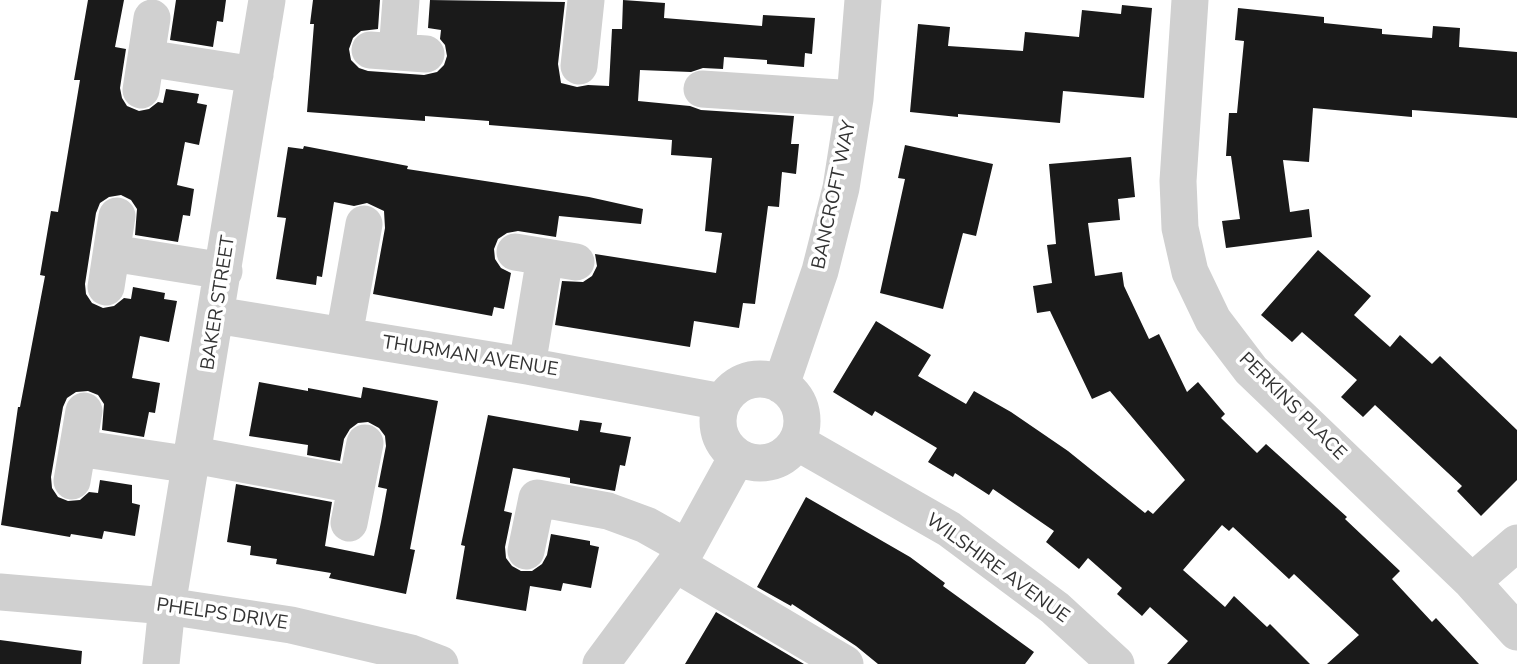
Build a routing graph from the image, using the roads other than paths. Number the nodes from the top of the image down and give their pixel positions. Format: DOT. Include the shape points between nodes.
graph roads {
  1 [pos="267,0"];
  2 [pos="401,0"];
  3 [pos="586,0"];
  4 [pos="863,0"];
  5 [pos="1189,0"];
  6 [pos="152,19"];
  7 [pos="398,52"];
  8 [pos="579,66"];
  9 [pos="255,75"];
  10 [pos="702,89"];
  11 [pos="855,99"];
  12 [pos="117,216"];
  13 [pos="364,224"];
  14 [pos="545,257"];
  15 [pos="224,271"];
  16 [pos="216,315"];
  17 [pos="344,336"];
  18 [pos="527,366"];
  19 [pos="781,385"];
  20 [pos="722,402"];
  21 [pos="84,411"];
  22 [pos="797,442"];
  23 [pos="365,443"];
  24 [pos="737,457"];
  25 [pos="193,460"];
  26 [pos="355,485"];
  27 [pos="349,523"];
  28 [pos="1517,543"];
  29 [pos="526,551"];
  30 [pos="681,556"];
  31 [pos="1472,582"];
  32 [pos="0,592"];
  33 [pos="167,606"];
  34 [pos="1517,632"];
  35 [pos="161,664"];
  36 [pos="439,664"];
  37 [pos="601,664"];
  38 [pos="845,664"];
  39 [pos="1116,664"];
  1 -- 9 [label="street, BAKER STREET"];
  2 -- 7 [label="street"];
  3 -- 8 [label="street"];
  4 -- 11 [label="street, BANCROFT WAY"];
  5 -- 31 [label="street, PERKINS PLACE" via="1178,181 1180,228 1190,272 1213,320 1251,370"];
  6 -- 9 [label="street" via="144,74"];
  9 -- 15 [label="street, BAKER STREET"];
  10 -- 11 [label="street"];
  11 -- 19 [label="street, BANCROFT WAY" via="841,188 823,259"];
  12 -- 15 [label="street" via="109,270"];
  13 -- 17 [label="street"];
  14 -- 18 [label="street"];
  15 -- 16 [label="street, BAKER STREET"];
  16 -- 17 [label="street, THURMAN AVENUE"];
  16 -- 25 [label="street, BAKER STREET"];
  17 -- 18 [label="street, THURMAN AVENUE"];
  18 -- 20 [label="street, THURMAN AVENUE"];
  19 -- 20 [label="street" via="755,380 730,391"];
  19 -- 22 [label="street" via="799,404 802,430"];
  20 -- 24 [label="street" via="718,426"];
  21 -- 25 [label="street" via="75,464"];
  22 -- 24 [label="street" via="777,460 757,463"];
  22 -- 39 [label="street, WILSHIRE AVENUE" via="949,529 1055,608"];
  23 -- 26 [label="street"];
  24 -- 30 [label="street"];
  25 -- 26 [label="street"];
  25 -- 33 [label="street, BAKER STREET"];
  26 -- 27 [label="street"];
  28 -- 31 [label="street"];
  29 -- 30 [label="street" via="537,498 608,511 646,525"];
  30 -- 37 [label="street"];
  30 -- 38 [label="street"];
  31 -- 34 [label="street, PERKINS PLACE"];
  32 -- 33 [label="street, PHELPS DRIVE"];
  33 -- 35 [label="street, BAKER STREET"];
  33 -- 36 [label="street, PHELPS DRIVE" via="339,635"];
}
